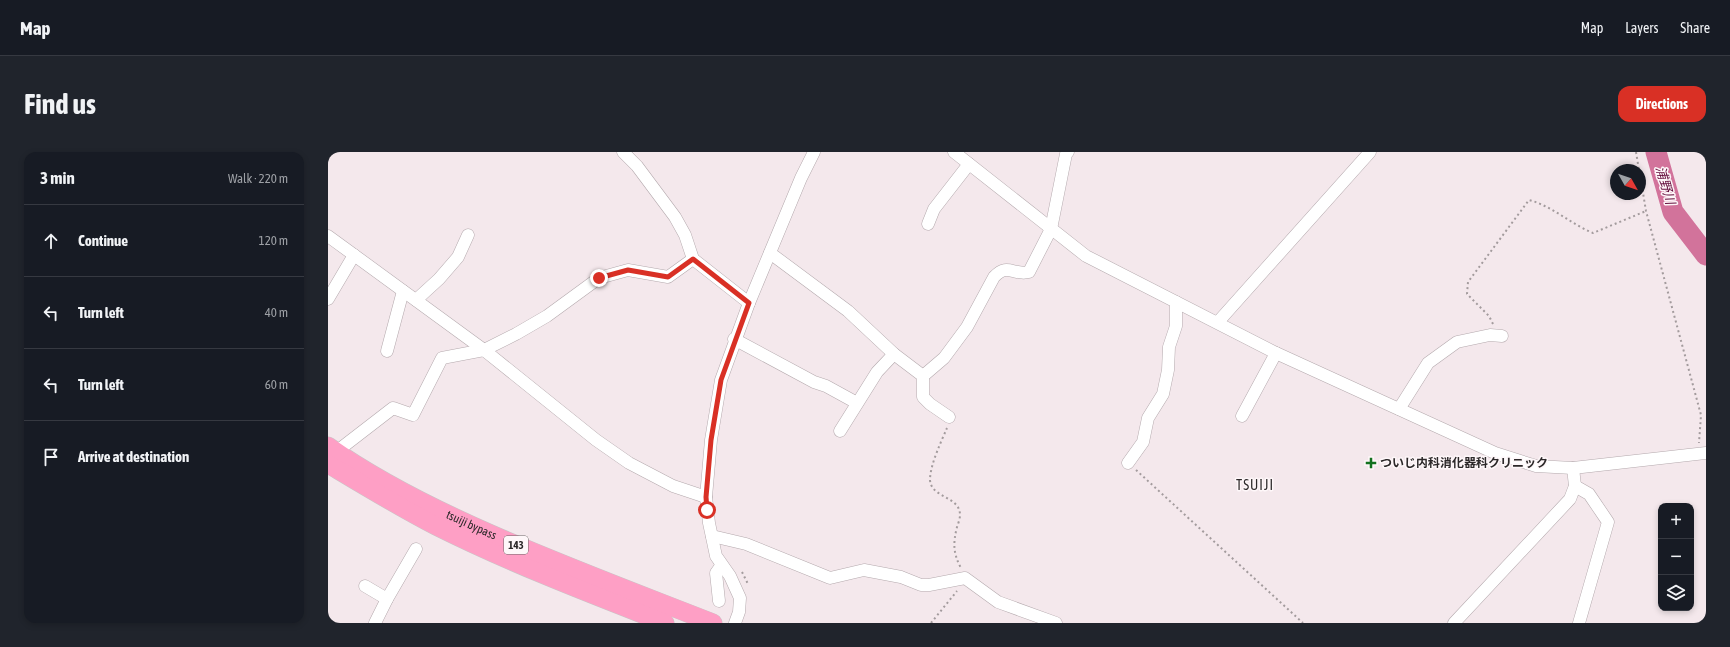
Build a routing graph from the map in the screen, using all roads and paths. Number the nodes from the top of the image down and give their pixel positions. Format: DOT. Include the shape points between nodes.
graph roads {
  1 [pos="623,152"];
  2 [pos="814,152"];
  3 [pos="954,152"];
  4 [pos="1370,152"];
  5 [pos="1636,152"];
  6 [pos="1066,153"];
  7 [pos="969,164"];
  8 [pos="1638,164"];
  9 [pos="1644,200"];
  10 [pos="1646,211"];
  11 [pos="928,224"];
  12 [pos="1051,229"];
  13 [pos="468,235"];
  14 [pos="328,236"];
  15 [pos="770,253"];
  16 [pos="354,255"];
  17 [pos="693,259"];
  18 [pos="403,291"];
  19 [pos="328,299"];
  20 [pos="416,300"];
  21 [pos="1176,302"];
  22 [pos="749,303"];
  23 [pos="1218,322"];
  24 [pos="1502,336"];
  25 [pos="734,339"];
  26 [pos="484,350"];
  27 [pos="388,351"];
  28 [pos="1276,353"];
  29 [pos="894,354"];
  30 [pos="923,376"];
  31 [pos="858,403"];
  32 [pos="1399,409"];
  33 [pos="1242,416"];
  34 [pos="949,417"];
  35 [pos="840,431"];
  36 [pos="331,454"];
  37 [pos="1702,454"];
  38 [pos="1128,463"];
  39 [pos="1573,468"];
  40 [pos="1575,486"];
  41 [pos="706,497"];
  42 [pos="712,536"];
  43 [pos="416,549"];
  44 [pos="721,566"];
  45 [pos="965,578"];
  46 [pos="365,586"];
  47 [pos="387,599"];
  48 [pos="718,601"];
  49 [pos="375,623"];
  50 [pos="665,623"];
  51 [pos="713,623"];
  52 [pos="735,623"];
  53 [pos="931,623"];
  54 [pos="1056,623"];
  55 [pos="1303,623"];
  56 [pos="1454,623"];
  57 [pos="1579,623"];
  1 -- 17 [label="street" via="637,166 675,217 685,235"];
  2 -- 15 [label="street"];
  3 -- 7 [label="street"];
  4 -- 23 [label="street"];
  5 -- 8 [label="path"];
  6 -- 12 [label="street"];
  7 -- 11 [label="street" via="934,209"];
  7 -- 12 [label="street"];
  9 -- 10 [label="path"];
  10 -- 24 [label="path" via="1593,233 1540,203 1529,200 1468,282 1467,294 1489,316"];
  10 -- 37 [label="path" via="1701,415"];
  12 -- 21 [label="street" via="1086,256"];
  12 -- 30 [label="street" via="1029,272 1004,269 1000,271 994,277 967,327 944,358"];
  13 -- 20 [label="street" via="458,258"];
  14 -- 16 [label="street"];
  15 -- 22 [label="street"];
  15 -- 29 [label="street" via="848,311"];
  16 -- 18 [label="street"];
  16 -- 19 [label="street"];
  17 -- 22 [label="street"];
  17 -- 26 [label="street" via="668,277 628,270 599,278 547,316"];
  18 -- 20 [label="street"];
  18 -- 27 [label="street"];
  20 -- 26 [label="street"];
  21 -- 23 [label="street"];
  21 -- 38 [label="street" via="1176,326 1169,347 1163,394 1148,418 1143,442"];
  22 -- 25 [label="street"];
  23 -- 28 [label="street"];
  24 -- 32 [label="street" via="1457,342 1428,363"];
  25 -- 31 [label="street"];
  25 -- 41 [label="street" via="721,380 711,440"];
  26 -- 36 [label="street" via="442,358 413,415 393,408"];
  26 -- 41 [label="street" via="596,440 629,463 673,486"];
  28 -- 32 [label="street"];
  28 -- 33 [label="street"];
  29 -- 30 [label="street"];
  29 -- 31 [label="street" via="877,372"];
  30 -- 34 [label="street" via="923,397"];
  31 -- 35 [label="street"];
  32 -- 39 [label="street" via="1524,464"];
  34 -- 45 [label="path" via="930,480 932,488 959,509 954,551"];
  36 -- 50 [label="highway, tsuiji bypass / 143" via="379,495 437,526 534,570"];
  36 -- 51 [label="highway, tsuiji bypass / 143" via="437,510 520,547"];
  37 -- 39 [label="street"];
  38 -- 55 [label="path"];
  39 -- 40 [label="street"];
  40 -- 56 [label="street" via="1570,499"];
  40 -- 57 [label="street" via="1588,494 1608,522"];
  41 -- 42 [label="street"];
  42 -- 44 [label="street"];
  42 -- 45 [label="street" via="746,544 830,578 864,570 901,577 921,585"];
  43 -- 47 [label="street"];
  44 -- 48 [label="street" via="716,573"];
  44 -- 52 [label="street" via="730,576 740,598"];
  45 -- 53 [label="path" via="962,586"];
  45 -- 54 [label="street" via="998,602"];
  46 -- 47 [label="street"];
  47 -- 49 [label="street"];
}
